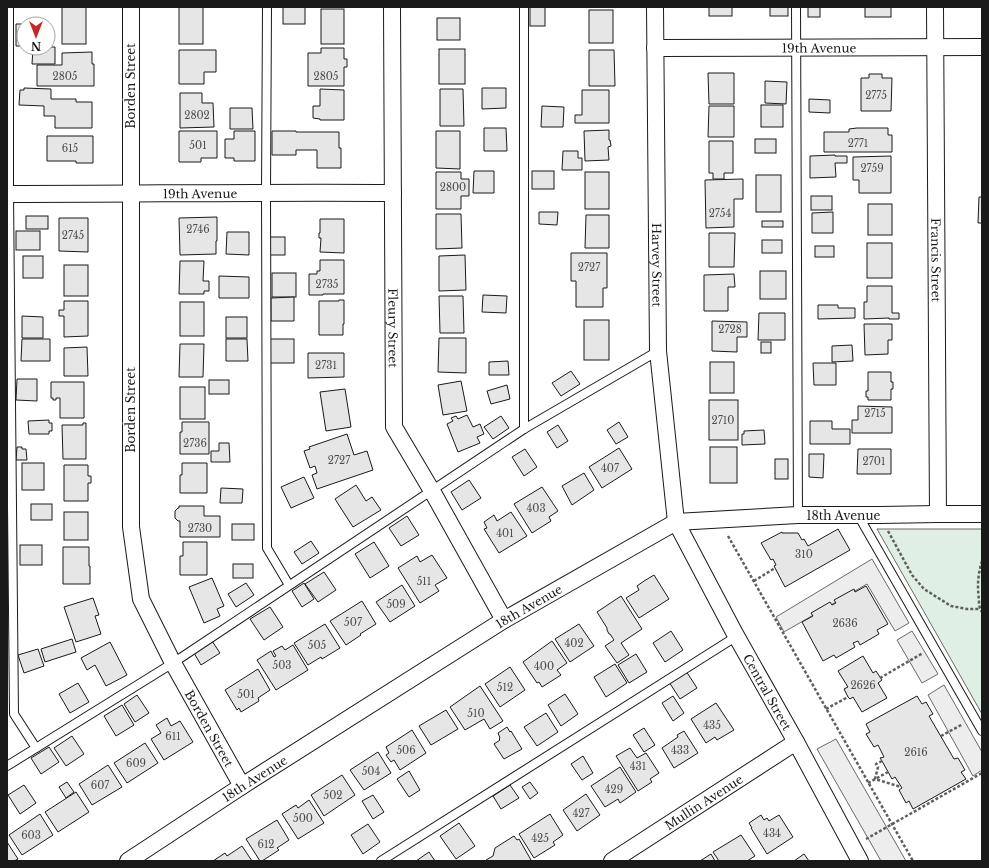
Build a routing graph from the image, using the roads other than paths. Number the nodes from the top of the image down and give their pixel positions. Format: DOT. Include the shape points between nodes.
graph roads {
  1 [pos="10,7"];
  2 [pos="131,7"];
  3 [pos="267,7"];
  4 [pos="392,7"];
  5 [pos="524,7"];
  6 [pos="655,7"];
  7 [pos="796,7"];
  8 [pos="935,7"];
  9 [pos="797,47"];
  10 [pos="935,47"];
  11 [pos="982,47"];
  12 [pos="655,48"];
  13 [pos="266,192"];
  14 [pos="393,193"];
  15 [pos="8,194"];
  16 [pos="130,194"];
  17 [pos="658,351"];
  18 [pos="524,429"];
  19 [pos="432,491"];
  20 [pos="938,514"];
  21 [pos="982,514"];
  22 [pos="858,515"];
  23 [pos="798,516"];
  24 [pos="676,522"];
  25 [pos="289,585"];
  26 [pos="504,620"];
  27 [pos="737,636"];
  28 [pos="173,663"];
  29 [pos="982,731"];
  30 [pos="796,742"];
  31 [pos="36,748"];
  32 [pos="7,766"];
  33 [pos="242,786"];
  34 [pos="128,861"];
  35 [pos="381,861"];
  36 [pos="612,861"];
  37 [pos="860,861"];
  1 -- 15 [label="lane"];
  2 -- 16 [label="street, Borden Street"];
  3 -- 13 [label="lane"];
  4 -- 14 [label="street, Fleury Street"];
  5 -- 18 [label="lane"];
  6 -- 12 [label="street, Harvey Street"];
  7 -- 9 [label="lane"];
  8 -- 10 [label="street, Francis Street"];
  9 -- 10 [label="street, 19th Avenue"];
  9 -- 12 [label="street, 19th Avenue"];
  9 -- 23 [label="lane"];
  10 -- 11 [label="street, 19th Avenue"];
  10 -- 20 [label="street, Francis Street"];
  12 -- 17 [label="street, Harvey Street"];
  13 -- 14 [label="street, 19th Avenue"];
  13 -- 16 [label="street, 19th Avenue"];
  13 -- 25 [label="lane" via="267,548"];
  14 -- 19 [label="street, Fleury Street" via="394,427"];
  15 -- 16 [label="street, 19th Avenue"];
  15 -- 31 [label="lane" via="14,714"];
  16 -- 28 [label="street, Borden Street" via="131,527 141,600"];
  17 -- 18 [label="lane"];
  17 -- 24 [label="street, Harvey Street"];
  18 -- 19 [label="lane"];
  19 -- 25 [label="lane"];
  19 -- 26 [label="street, Fleury Street"];
  20 -- 21 [label="street, 18th Avenue"];
  20 -- 22 [label="street, 18th Avenue"];
  22 -- 23 [label="street, 18th Avenue"];
  22 -- 29 [label="lane"];
  23 -- 24 [label="street, 18th Avenue"];
  24 -- 26 [label="street, 18th Avenue"];
  24 -- 27 [label="street, Central Street"];
  25 -- 28 [label="lane"];
  26 -- 33 [label="street, 18th Avenue"];
  27 -- 30 [label="street, Central Street"];
  27 -- 35 [label="lane"];
  28 -- 31 [label="lane"];
  28 -- 33 [label="street, Borden Street"];
  30 -- 36 [label="street, Mullin Avenue"];
  30 -- 37 [label="street, Central Street"];
  31 -- 32 [label="lane"];
  33 -- 34 [label="street, 18th Avenue"];
}
